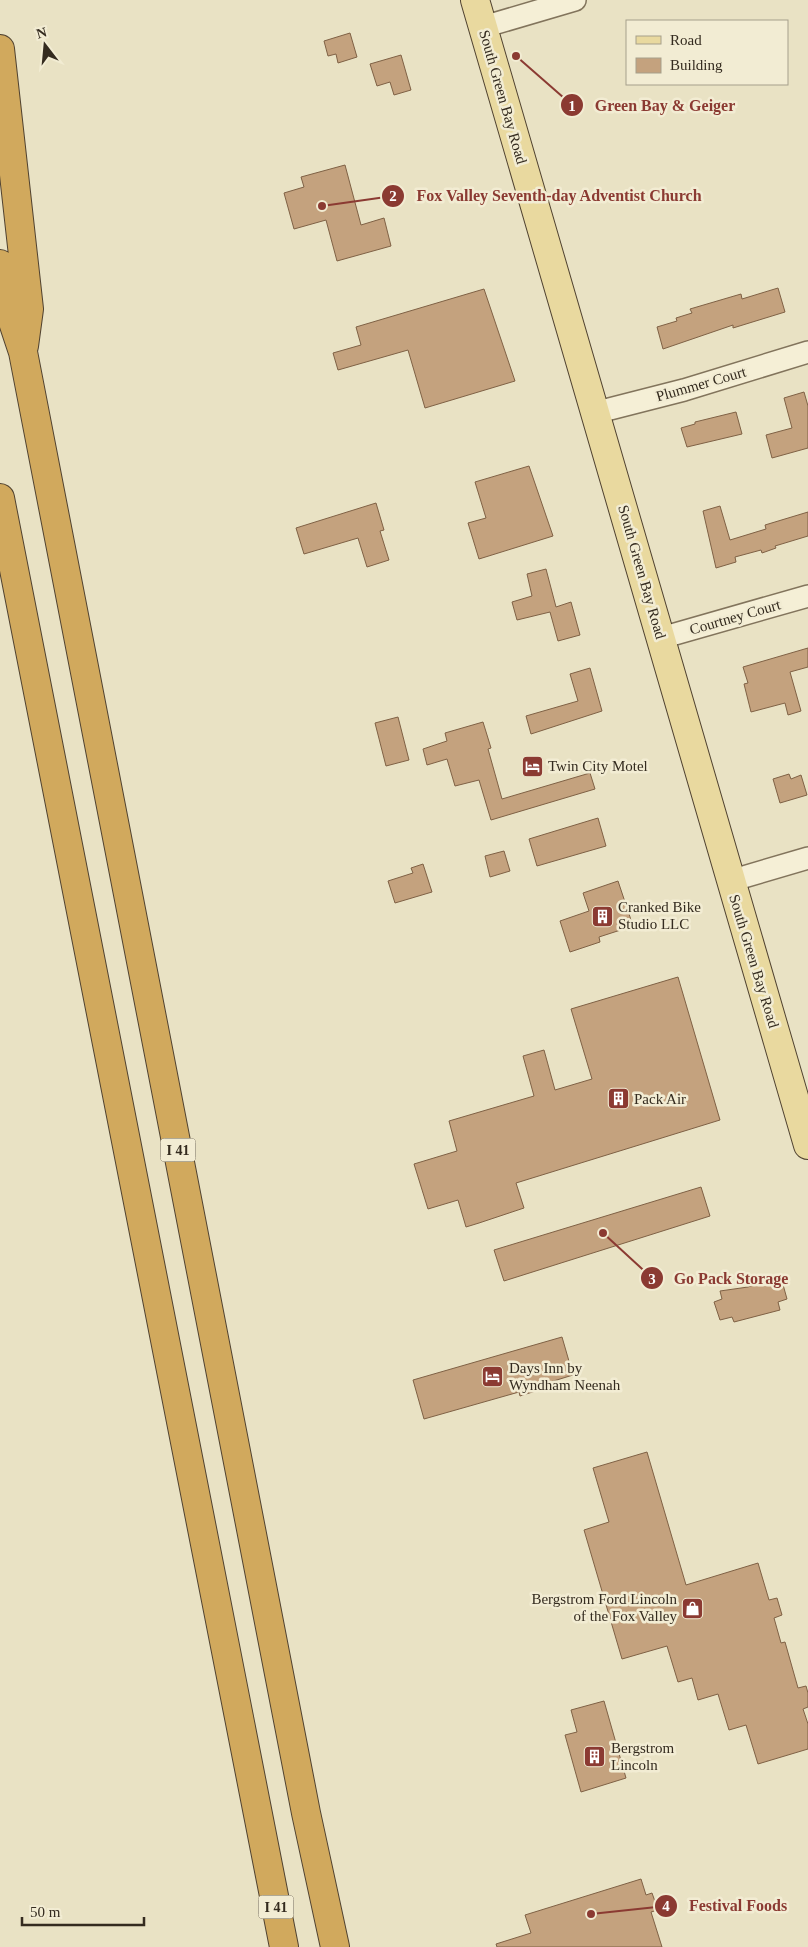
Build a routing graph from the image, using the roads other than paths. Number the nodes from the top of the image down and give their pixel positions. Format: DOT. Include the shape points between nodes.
graph roads {
  1 [pos="475,0"];
  2 [pos="575,0"];
  3 [pos="483,27"];
  4 [pos="0,49"];
  5 [pos="0,264"];
  6 [pos="23,352"];
  7 [pos="808,352"];
  8 [pos="594,413"];
  9 [pos="0,498"];
  10 [pos="808,596"];
  11 [pos="661,638"];
  12 [pos="808,858"];
  13 [pos="730,881"];
  14 [pos="806,1130"];
  15 [pos="284,1947"];
  16 [pos="335,1947"];
  1 -- 3 [label="main road, South Green Bay Road"];
  2 -- 3 [label="street"];
  3 -- 8 [label="main road, South Green Bay Road"];
  4 -- 6 [label="highway" via="29,309"];
  5 -- 6 [label="highway, I 41" via="10,313"];
  6 -- 16 [label="highway, I 41" via="306,1813"];
  7 -- 8 [label="street, Plummer Court" via="684,390"];
  8 -- 11 [label="main road, South Green Bay Road"];
  9 -- 15 [label="highway, I 41"];
  10 -- 11 [label="street, Courtney Court"];
  11 -- 13 [label="main road, South Green Bay Road"];
  12 -- 13 [label="street"];
  13 -- 14 [label="main road, South Green Bay Road"];
}
